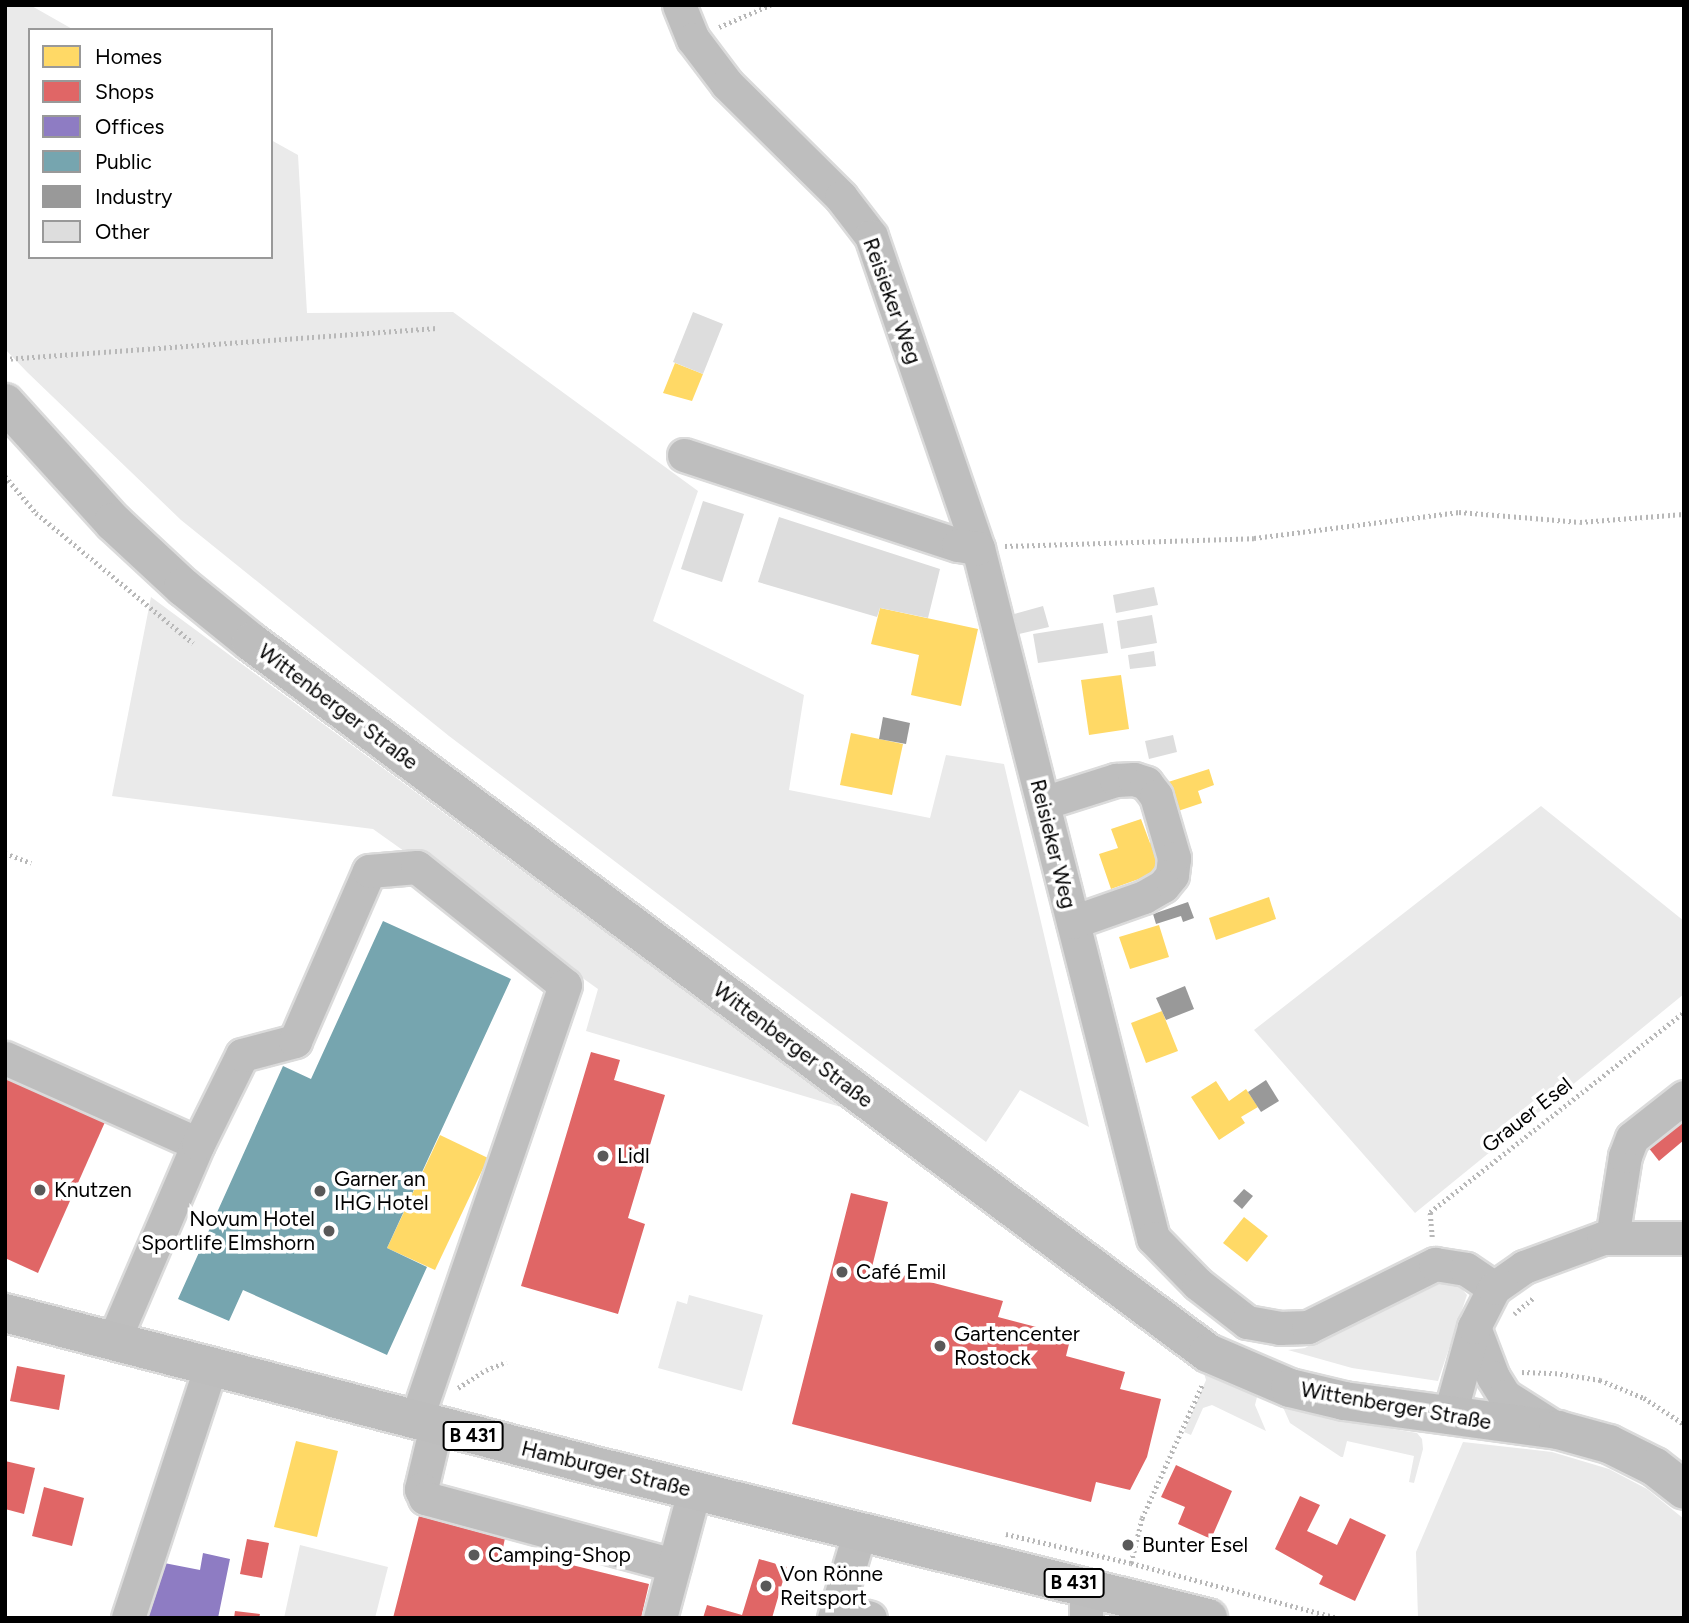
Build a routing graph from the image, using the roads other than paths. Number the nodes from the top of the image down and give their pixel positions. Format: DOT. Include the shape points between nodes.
graph roads {
  1 [pos="679,5"];
  2 [pos="5,404"];
  3 [pos="684,455"];
  4 [pos="978,548"];
  5 [pos="1043,803"];
  6 [pos="1073,922"];
  7 [pos="5,1058"];
  8 [pos="1684,1097"];
  9 [pos="198,1144"];
  10 [pos="1612,1238"];
  11 [pos="1684,1238"];
  12 [pos="1494,1288"];
  13 [pos="5,1313"];
  14 [pos="1474,1327"];
  15 [pos="113,1342"];
  16 [pos="210,1368"];
  17 [pos="435,1413"];
  18 [pos="1449,1418"];
  19 [pos="1558,1430"];
  20 [pos="694,1490"];
  21 [pos="1684,1490"];
  22 [pos="860,1531"];
  23 [pos="674,1565"];
  24 [pos="1086,1602"];
  25 [pos="836,1614"];
  26 [pos="128,1618"];
  27 [pos="660,1618"];
  28 [pos="870,1618"];
  29 [pos="1208,1618"];
  1 -- 4 [label="street, Reisieker Weg" via="692,39 727,84 841,197 871,236"];
  2 -- 18 [label="main road, Wittenberger Straße" via="113,522 251,642 1172,1328 1209,1353 1290,1388"];
  3 -- 4 [label="street"];
  4 -- 5 [label="street, Reisieker Weg"];
  5 -- 6 [label="street, Reisieker Weg"];
  5 -- 6 [label="street" via="1116,780 1146,783 1156,796 1174,858 1172,874 1163,886"];
  6 -- 12 [label="street, Reisieker Weg" via="1153,1237 1198,1284 1247,1322 1280,1328 1308,1326 1435,1264 1466,1269"];
  7 -- 9 [label="street"];
  8 -- 10 [label="street" via="1632,1138"];
  9 -- 15 [label="street"];
  9 -- 17 [label="street" via="242,1055 295,1041 369,871 417,867 565,985"];
  10 -- 11 [label="street"];
  10 -- 12 [label="street" via="1524,1267"];
  12 -- 14 [label="street"];
  13 -- 15 [label="main road, Hamburger Straße / B 431"];
  14 -- 18 [label="street"];
  14 -- 19 [label="street" via="1505,1396"];
  15 -- 16 [label="main road, Hamburger Straße / B 431"];
  16 -- 17 [label="main road, Hamburger Straße / B 431"];
  16 -- 26 [label="street"];
  17 -- 20 [label="main road, Hamburger Straße / B 431"];
  17 -- 23 [label="street" via="421,1489 425,1498"];
  18 -- 19 [label="main road, Wittenberger Straße"];
  19 -- 21 [label="main road, Wittenberger Straße" via="1609,1444 1655,1467"];
  20 -- 22 [label="main road, Hamburger Straße / B 431"];
  20 -- 23 [label="street"];
  22 -- 24 [label="main road, Hamburger Straße / B 431"];
  22 -- 25 [label="street"];
  23 -- 27 [label="street"];
  24 -- 29 [label="main road, Hamburger Straße / B 431"];
  25 -- 28 [label="street"];
}
